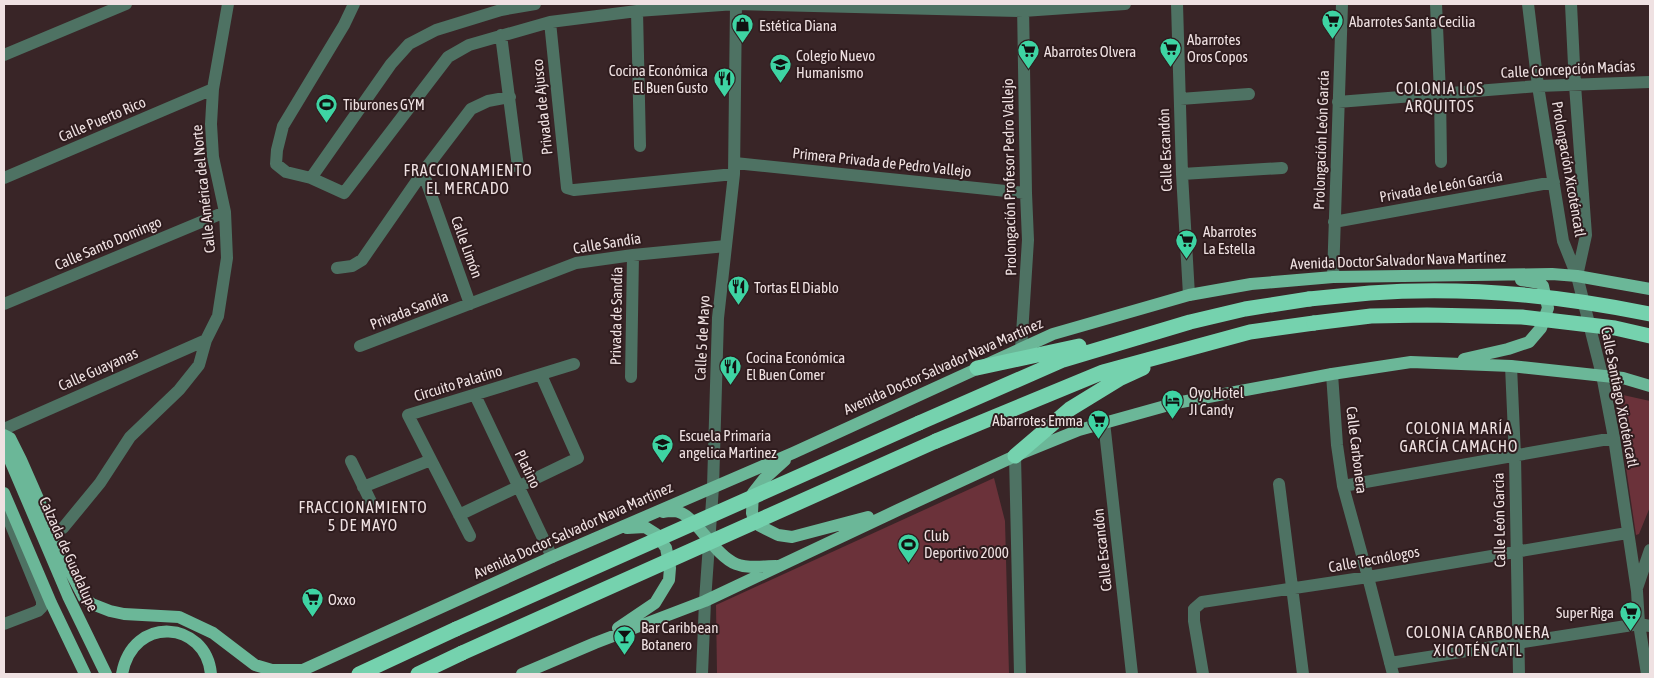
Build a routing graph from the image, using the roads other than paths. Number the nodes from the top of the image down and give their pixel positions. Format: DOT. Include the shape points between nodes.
graph roads {
  1 [pos="126,4"];
  2 [pos="228,4"];
  3 [pos="354,4"];
  4 [pos="535,4"];
  5 [pos="736,4"];
  6 [pos="758,4"];
  7 [pos="1125,4"];
  8 [pos="1177,4"];
  9 [pos="1342,4"];
  10 [pos="1436,4"];
  11 [pos="1528,4"];
  12 [pos="1571,4"];
  13 [pos="704,5"];
  14 [pos="500,7"];
  15 [pos="1023,7"];
  16 [pos="637,11"];
  17 [pos="550,22"];
  18 [pos="501,35"];
  19 [pos="4,55"];
  20 [pos="1650,82"];
  21 [pos="1575,84"];
  22 [pos="1538,86"];
  23 [pos="213,89"];
  24 [pos="1440,93"];
  25 [pos="1249,94"];
  26 [pos="510,97"];
  27 [pos="1180,99"];
  28 [pos="1338,102"];
  29 [pos="640,146"];
  30 [pos="1441,162"];
  31 [pos="518,166"];
  32 [pos="1282,168"];
  33 [pos="734,169"];
  34 [pos="423,172"];
  35 [pos="1182,174"];
  36 [pos="4,178"];
  37 [pos="311,178"];
  38 [pos="1554,182"];
  39 [pos="567,188"];
  40 [pos="1026,193"];
  41 [pos="224,212"];
  42 [pos="1334,222"];
  43 [pos="726,246"];
  44 [pos="633,255"];
  45 [pos="337,268"];
  46 [pos="1489,274"];
  47 [pos="1577,276"];
  48 [pos="1333,277"];
  49 [pos="1650,289"];
  50 [pos="1189,295"];
  51 [pos="4,304"];
  52 [pos="470,304"];
  53 [pos="1650,314"];
  54 [pos="1190,322"];
  55 [pos="1650,329"];
  56 [pos="1650,336"];
  57 [pos="206,340"];
  58 [pos="1650,344"];
  59 [pos="360,346"];
  60 [pos="1187,348"];
  61 [pos="1021,350"];
  62 [pos="1447,363"];
  63 [pos="574,364"];
  64 [pos="1510,366"];
  65 [pos="976,368"];
  66 [pos="1332,374"];
  67 [pos="541,375"];
  68 [pos="1602,376"];
  69 [pos="631,377"];
  70 [pos="1650,386"];
  71 [pos="475,395"];
  72 [pos="1104,422"];
  73 [pos="4,429"];
  74 [pos="4,435"];
  75 [pos="1614,438"];
  76 [pos="4,446"];
  77 [pos="793,453"];
  78 [pos="1015,456"];
  79 [pos="1514,456"];
  80 [pos="431,460"];
  81 [pos="351,461"];
  82 [pos="1279,484"];
  83 [pos="519,486"];
  84 [pos="1343,486"];
  85 [pos="363,487"];
  86 [pos="713,488"];
  87 [pos="4,493"];
  88 [pos="371,502"];
  89 [pos="4,508"];
  90 [pos="898,510"];
  91 [pos="655,512"];
  92 [pos="460,515"];
  93 [pos="63,528"];
  94 [pos="1627,533"];
  95 [pos="604,535"];
  96 [pos="470,536"];
  97 [pos="708,540"];
  98 [pos="1516,550"];
  99 [pos="1650,550"];
  100 [pos="552,557"];
  101 [pos="781,566"];
  102 [pos="1368,576"];
  103 [pos="1291,588"];
  104 [pos="1637,591"];
  105 [pos="705,601"];
  106 [pos="4,624"];
  107 [pos="1645,625"];
  108 [pos="595,643"];
  109 [pos="1518,643"];
  110 [pos="404,654"];
  111 [pos="1391,669"];
  112 [pos="298,672"];
  113 [pos="85,674"];
  114 [pos="106,674"];
  115 [pos="122,674"];
  116 [pos="211,674"];
  117 [pos="345,674"];
  118 [pos="359,674"];
  119 [pos="418,674"];
  120 [pos="522,674"];
  121 [pos="702,674"];
  122 [pos="1020,674"];
  123 [pos="1132,674"];
  124 [pos="1203,674"];
  125 [pos="1303,674"];
  126 [pos="1519,674"];
  127 [pos="1647,674"];
  1 -- 19 [label="street"];
  2 -- 23 [label="street, Calle América del Norte"];
  3 -- 37 [label="street" via="283,126 277,150 276,164 286,172"];
  4 -- 14 [label="street"];
  5 -- 6 [label="street"];
  5 -- 13 [label="street"];
  5 -- 33 [label="street, Calle 5 de Mayo"];
  6 -- 15 [label="street"];
  7 -- 15 [label="street"];
  8 -- 27 [label="street, Calle Escandón"];
  9 -- 28 [label="street, Prolongación León García"];
  10 -- 24 [label="street"];
  11 -- 22 [label="street, Prolongación Xicoténcatl"];
  12 -- 21 [label="street, Prolongación Xicoténcatl"];
  13 -- 16 [label="street"];
  14 -- 37 [label="street" via="436,30 409,44 391,64"];
  15 -- 40 [label="street, Prolongación Profesor Pedro Vallejo"];
  16 -- 17 [label="street"];
  16 -- 29 [label="street"];
  17 -- 18 [label="street"];
  17 -- 39 [label="street, Privada de Ajusco"];
  18 -- 26 [label="street"];
  18 -- 37 [label="street" via="469,45 448,57 344,193"];
  20 -- 21 [label="street, Calle Concepción Macías"];
  21 -- 22 [label="street, Calle Concepción Macías"];
  21 -- 47 [label="street, Prolongación Xicoténcatl" via="1586,235"];
  22 -- 24 [label="street, Calle Concepción Macías"];
  22 -- 38 [label="street, Prolongación Xicoténcatl"];
  23 -- 36 [label="street, Calle Puerto Rico"];
  23 -- 41 [label="street, Calle América del Norte" via="213,156"];
  24 -- 28 [label="street, Calle Concepción Macías"];
  24 -- 30 [label="street"];
  25 -- 27 [label="street"];
  26 -- 31 [label="street"];
  26 -- 34 [label="street" via="488,101 471,109"];
  27 -- 35 [label="street, Calle Escandón"];
  28 -- 42 [label="street, Prolongación León García"];
  32 -- 35 [label="street"];
  33 -- 39 [label="street, Primera Privada de Pedro Vallejo" via="574,190"];
  33 -- 40 [label="street, Primera Privada de Pedro Vallejo"];
  33 -- 43 [label="street, Calle 5 de Mayo"];
  34 -- 45 [label="street" via="362,260 352,266"];
  34 -- 52 [label="street, Calle Limón"];
  35 -- 50 [label="street, Calle Escandón"];
  38 -- 42 [label="street, Privada de León García"];
  38 -- 47 [label="street, Prolongación Xicoténcatl" via="1563,241"];
  40 -- 61 [label="street, Prolongación Profesor Pedro Vallejo" via="1028,240"];
  41 -- 51 [label="street, Calle Santo Domingo"];
  41 -- 57 [label="street, Calle América del Norte" via="226,267 218,316"];
  42 -- 48 [label="street, Prolongación León García"];
  43 -- 44 [label="street, Calle Sandía"];
  43 -- 86 [label="street, Calle 5 de Mayo" via="718,318"];
  44 -- 52 [label="street, Calle Sandía" via="576,263"];
  44 -- 69 [label="street, Privada de Sandía"];
  46 -- 47 [label="main road, Avenida Doctor Salvador Nava Martínez"];
  46 -- 48 [label="main road, Avenida Doctor Salvador Nava Martínez"];
  46 -- 62 [label="main road" via="1544,286 1548,308 1541,328 1529,342"];
  47 -- 49 [label="main road, Avenida Doctor Salvador Nava Martínez"];
  47 -- 68 [label="street, Calle Santiago Xicoténcatl"];
  48 -- 50 [label="main road, Avenida Doctor Salvador Nava Martínez" via="1251,284"];
  50 -- 61 [label="main road, Avenida Doctor Salvador Nava Martínez" via="1053,334"];
  52 -- 59 [label="street, Privada Sandía"];
  53 -- 54 [label="highway, bridge" via="1576,301 1481,292 1371,293 1245,309"];
  54 -- 65 [label="highway"];
  54 -- 110 [label="highway, bridge" via="1063,360"];
  55 -- 58 [label="main road"];
  56 -- 60 [label="highway, bridge" via="1615,328 1522,317 1371,316 1250,332"];
  57 -- 73 [label="street, Calle Guayanas"];
  57 -- 93 [label="street, Calle América del Norte" via="199,365 179,390 130,437 100,483"];
  60 -- 78 [label="highway" via="1119,379 1078,404"];
  60 -- 119 [label="highway, bridge" via="1103,372 936,441"];
  61 -- 65 [label="main road, Avenida Doctor Salvador Nava Martínez"];
  62 -- 64 [label="main road"];
  62 -- 66 [label="main road" via="1411,362"];
  63 -- 67 [label="street, Circuito Palatino"];
  64 -- 68 [label="main road"];
  64 -- 79 [label="street, Calle León García"];
  65 -- 77 [label="main road, Avenida Doctor Salvador Nava Martínez"];
  66 -- 72 [label="main road" via="1176,403"];
  66 -- 84 [label="street, Calle Carbonera"];
  67 -- 71 [label="street, Circuito Palatino"];
  67 -- 83 [label="street" via="578,458"];
  68 -- 70 [label="main road"];
  68 -- 75 [label="street, Calle Santiago Xicoténcatl"];
  71 -- 80 [label="street, Circuito Palatino" via="408,415"];
  71 -- 83 [label="street, Platino"];
  72 -- 78 [label="main road"];
  72 -- 123 [label="street, Calle Escandón"];
  74 -- 112 [label="main road" via="10,438 21,460 84,598 92,604 124,614 179,617 213,633 255,665"];
  75 -- 79 [label="street"];
  75 -- 94 [label="street, Calle Santiago Xicoténcatl"];
  76 -- 114 [label="main road, Calzada de Guadalupe" via="68,596"];
  77 -- 86 [label="main road, Avenida Doctor Salvador Nava Martínez"];
  77 -- 90 [label="main road" via="753,493 754,519 766,530 792,537"];
  78 -- 90 [label="main road"];
  78 -- 122 [label="street"];
  79 -- 84 [label="street"];
  79 -- 98 [label="street, Calle León García"];
  80 -- 85 [label="street"];
  80 -- 92 [label="street, Circuito Palatino"];
  81 -- 85 [label="street"];
  82 -- 103 [label="street"];
  83 -- 92 [label="street"];
  83 -- 100 [label="street, Platino"];
  84 -- 102 [label="street, Calle Carbonera"];
  85 -- 88 [label="street"];
  86 -- 91 [label="main road, Avenida Doctor Salvador Nava Martínez"];
  86 -- 97 [label="street, Calle 5 de Mayo"];
  87 -- 113 [label="main road"];
  89 -- 106 [label="street" via="42,601 38,611"];
  90 -- 101 [label="main road"];
  91 -- 95 [label="main road, Avenida Doctor Salvador Nava Martínez"];
  91 -- 97 [label="main road" via="684,514"];
  92 -- 96 [label="street, Circuito Palatino"];
  94 -- 98 [label="street, Calle Tecnólogos"];
  94 -- 104 [label="street, Calle Santiago Xicoténcatl"];
  95 -- 100 [label="main road, Avenida Doctor Salvador Nava Martínez"];
  95 -- 108 [label="main road" via="621,528 646,527 666,548 669,580 655,603"];
  97 -- 101 [label="main road" via="736,564"];
  97 -- 105 [label="street, Calle 5 de Mayo"];
  98 -- 102 [label="street, Calle Tecnólogos"];
  98 -- 109 [label="street, Calle León García"];
  99 -- 104 [label="street"];
  100 -- 112 [label="main road, Avenida Doctor Salvador Nava Martínez"];
  101 -- 105 [label="main road"];
  102 -- 103 [label="street, Calle Tecnólogos"];
  102 -- 111 [label="street, Calle Carbonera"];
  103 -- 124 [label="street, Calle Tecnólogos" via="1202,602 1194,609"];
  103 -- 125 [label="street"];
  104 -- 107 [label="street, Calle Santiago Xicoténcatl"];
  105 -- 108 [label="main road"];
  105 -- 121 [label="street, Calle 5 de Mayo"];
  107 -- 109 [label="street"];
  107 -- 127 [label="street, Calle Santiago Xicoténcatl"];
  108 -- 120 [label="main road"];
  109 -- 111 [label="street"];
  109 -- 126 [label="street, Calle León García"];
  110 -- 117 [label="highway"];
  110 -- 118 [label="highway"];
  115 -- 116 [label="main road" via="127,655 136,643 160,632 190,638 210,663"];
}
